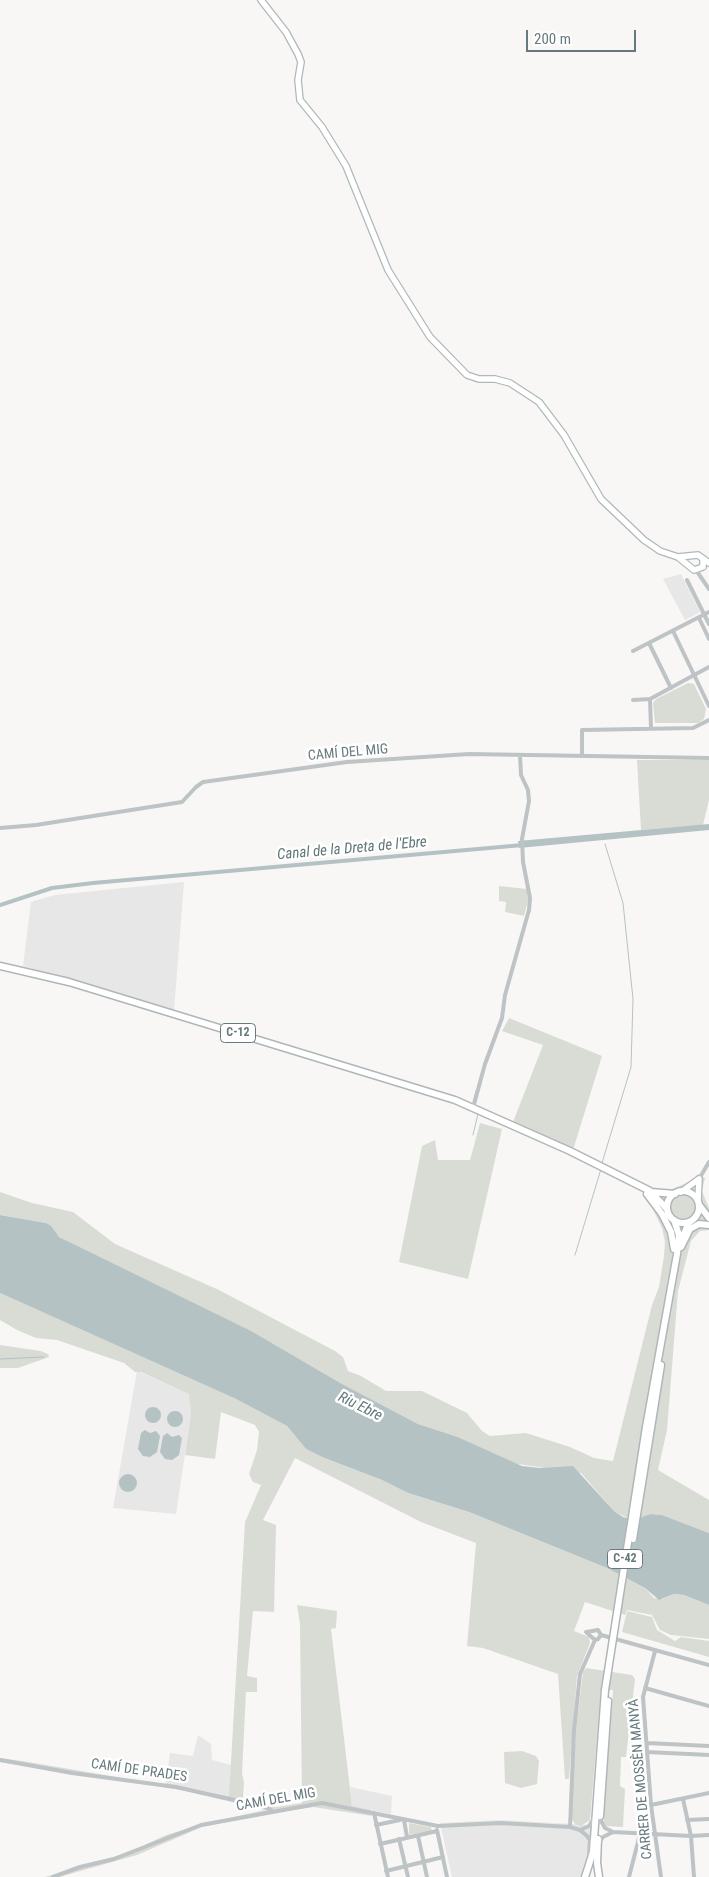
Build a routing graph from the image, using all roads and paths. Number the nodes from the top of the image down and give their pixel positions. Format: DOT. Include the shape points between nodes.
graph roads {
  1 [pos="261,0"];
  2 [pos="692,556"];
  3 [pos="678,557"];
  4 [pos="690,566"];
  5 [pos="704,567"];
  6 [pos="687,580"];
  7 [pos="709,589"];
  8 [pos="709,612"];
  9 [pos="704,615"];
  10 [pos="698,618"];
  11 [pos="709,624"];
  12 [pos="672,631"];
  13 [pos="709,639"];
  14 [pos="649,643"];
  15 [pos="633,651"];
  16 [pos="709,667"];
  17 [pos="694,675"];
  18 [pos="671,688"];
  19 [pos="650,699"];
  20 [pos="633,700"];
  21 [pos="709,706"];
  22 [pos="709,720"];
  23 [pos="651,728"];
  24 [pos="520,756"];
  25 [pos="582,756"];
  26 [pos="709,758"];
  27 [pos="0,828"];
  28 [pos="0,966"];
  29 [pos="473,1108"];
  30 [pos="709,1162"];
  31 [pos="623,1178"];
  32 [pos="699,1180"];
  33 [pos="650,1192"];
  34 [pos="678,1193"];
  35 [pos="698,1203"];
  36 [pos="668,1209"];
  37 [pos="709,1218"];
  38 [pos="674,1220"];
  39 [pos="691,1222"];
  40 [pos="709,1224"];
  41 [pos="681,1247"];
  42 [pos="672,1273"];
  43 [pos="648,1428"];
  44 [pos="601,1635"];
  45 [pos="595,1640"];
  46 [pos="656,1651"];
  47 [pos="709,1665"];
  48 [pos="646,1688"];
  49 [pos="709,1706"];
  50 [pos="647,1744"];
  51 [pos="709,1746"];
  52 [pos="647,1752"];
  53 [pos="709,1755"];
  54 [pos="0,1760"];
  55 [pos="709,1793"];
  56 [pos="683,1799"];
  57 [pos="651,1805"];
  58 [pos="272,1811"];
  59 [pos="374,1813"];
  60 [pos="598,1814"];
  61 [pos="403,1820"];
  62 [pos="687,1820"];
  63 [pos="709,1820"];
  64 [pos="376,1825"];
  65 [pos="570,1827"];
  66 [pos="438,1829"];
  67 [pos="580,1830"];
  68 [pos="613,1832"];
  69 [pos="640,1834"];
  70 [pos="709,1834"];
  71 [pos="654,1835"];
  72 [pos="418,1836"];
  73 [pos="691,1836"];
  74 [pos="407,1838"];
  75 [pos="399,1839"];
  76 [pos="380,1844"];
  77 [pos="598,1845"];
  78 [pos="443,1857"];
  79 [pos="424,1861"];
  80 [pos="406,1866"];
  81 [pos="589,1868"];
  82 [pos="386,1870"];
  83 [pos="53,1877"];
  84 [pos="388,1877"];
  85 [pos="408,1877"];
  86 [pos="427,1877"];
  87 [pos="447,1877"];
  88 [pos="585,1877"];
  89 [pos="599,1877"];
  90 [pos="629,1877"];
  91 [pos="660,1877"];
  92 [pos="694,1877"];
  1 -- 3 [label="street" via="286,32 298,54 301,62 298,80 300,100 322,127 346,166 388,270 430,337 467,375 510,383 539,402 564,435 600,499 647,542"];
  2 -- 3 [label="street"];
  2 -- 4 [label="street"];
  2 -- 5 [label="street" via="703,559"];
  3 -- 4 [label="street"];
  4 -- 5 [label="street"];
  5 -- 7 [label="street" via="704,580"];
  6 -- 9 [label="street"];
  8 -- 9 [label="street"];
  9 -- 10 [label="street"];
  9 -- 11 [label="street"];
  10 -- 12 [label="street"];
  10 -- 13 [label="street"];
  12 -- 14 [label="street"];
  12 -- 17 [label="street"];
  14 -- 15 [label="street"];
  14 -- 18 [label="street"];
  16 -- 17 [label="street"];
  17 -- 18 [label="street"];
  17 -- 21 [label="street"];
  18 -- 19 [label="street"];
  19 -- 20 [label="street"];
  19 -- 23 [label="street"];
  22 -- 23 [label="street" via="693,728"];
  23 -- 25 [label="street" via="582,730"];
  24 -- 25 [label="street, CAMÍ DEL MIG"];
  24 -- 27 [label="street, CAMÍ DEL MIG" via="469,754 348,762 282,771 203,782 182,802"];
  24 -- 29 [label="street" via="521,775 530,801 522,840 529,910 505,995 502,1018"];
  25 -- 26 [label="street, CAMÍ DEL MIG"];
  28 -- 29 [label="main road, C-12" via="108,993"];
  29 -- 31 [label="main road, C-12"];
  30 -- 32 [label="street"];
  31 -- 33 [label="main road, C-12"];
  31 -- 42 [label="main road" via="650,1196 658,1206 673,1238"];
  32 -- 34 [label="street"];
  32 -- 35 [label="street"];
  33 -- 34 [label="main road, C-12"];
  33 -- 36 [label="main road, C-12"];
  34 -- 35 [label="main road, C-12" via="692,1194"];
  34 -- 36 [label="main road" via="669,1201"];
  35 -- 37 [label="main road, C-12"];
  35 -- 39 [label="main road" via="698,1214"];
  36 -- 38 [label="main road, C-12"];
  38 -- 39 [label="main road"];
  38 -- 42 [label="main road, C-42" via="679,1235"];
  39 -- 40 [label="main road"];
  39 -- 41 [label="main road, C-42" via="683,1234"];
  40 -- 41 [label="main road" via="699,1224 690,1229"];
  41 -- 43 [label="main road, C-42"];
  42 -- 43 [label="main road, C-42"];
  43 -- 60 [label="main road, C-42, bridge" via="607,1690"];
  44 -- 45 [label="street"];
  44 -- 45 [label="street" via="598,1630 591,1634"];
  44 -- 46 [label="street"];
  45 -- 65 [label="street" via="580,1674"];
  46 -- 47 [label="street"];
  46 -- 48 [label="street, CARRER DE MOSSÈN MANYÀ"];
  48 -- 49 [label="street"];
  48 -- 50 [label="street, CARRER DE MOSSÈN MANYÀ" via="643,1697"];
  50 -- 51 [label="street"];
  50 -- 52 [label="street, CARRER DE MOSSÈN MANYÀ"];
  52 -- 53 [label="street"];
  52 -- 57 [label="street, CARRER DE MOSSÈN MANYÀ"];
  54 -- 58 [label="street, CAMÍ DE PRADES" via="176,1787"];
  55 -- 56 [label="street"];
  56 -- 57 [label="street"];
  56 -- 62 [label="street"];
  57 -- 71 [label="street, CARRER DE MOSSÈN MANYÀ"];
  58 -- 59 [label="street, CAMÍ DEL MIG" via="322,1803"];
  58 -- 83 [label="street, CAMÍ DEL MIG" via="201,1825 114,1859"];
  59 -- 61 [label="street, CAMÍ DEL MIG"];
  59 -- 64 [label="street"];
  60 -- 67 [label="street" via="589,1826"];
  60 -- 68 [label="street" via="605,1828"];
  60 -- 77 [label="main road, C-42"];
  60 -- 81 [label="main road, C-42"];
  61 -- 64 [label="street"];
  61 -- 66 [label="street, CAMÍ DEL MIG"];
  61 -- 74 [label="street"];
  62 -- 63 [label="street"];
  62 -- 73 [label="street"];
  64 -- 76 [label="street"];
  65 -- 66 [label="street, CAMÍ DEL MIG" via="501,1823"];
  65 -- 67 [label="street, CAMÍ DEL MIG"];
  66 -- 72 [label="street"];
  66 -- 78 [label="street"];
  67 -- 81 [label="street" via="590,1840"];
  68 -- 69 [label="street"];
  68 -- 77 [label="street" via="603,1837"];
  69 -- 71 [label="street"];
  69 -- 90 [label="street"];
  70 -- 73 [label="street"];
  71 -- 73 [label="street"];
  71 -- 91 [label="street, CARRER DE MOSSÈN MANYÀ"];
  72 -- 74 [label="street"];
  72 -- 79 [label="street"];
  73 -- 92 [label="street"];
  74 -- 75 [label="street"];
  75 -- 76 [label="street"];
  75 -- 80 [label="street"];
  76 -- 82 [label="street"];
  77 -- 89 [label="main road, C-42"];
  78 -- 79 [label="street"];
  78 -- 87 [label="street"];
  79 -- 80 [label="street"];
  79 -- 86 [label="street"];
  80 -- 82 [label="street"];
  80 -- 85 [label="street"];
  81 -- 88 [label="main road, C-42"];
  82 -- 84 [label="street"];
}
